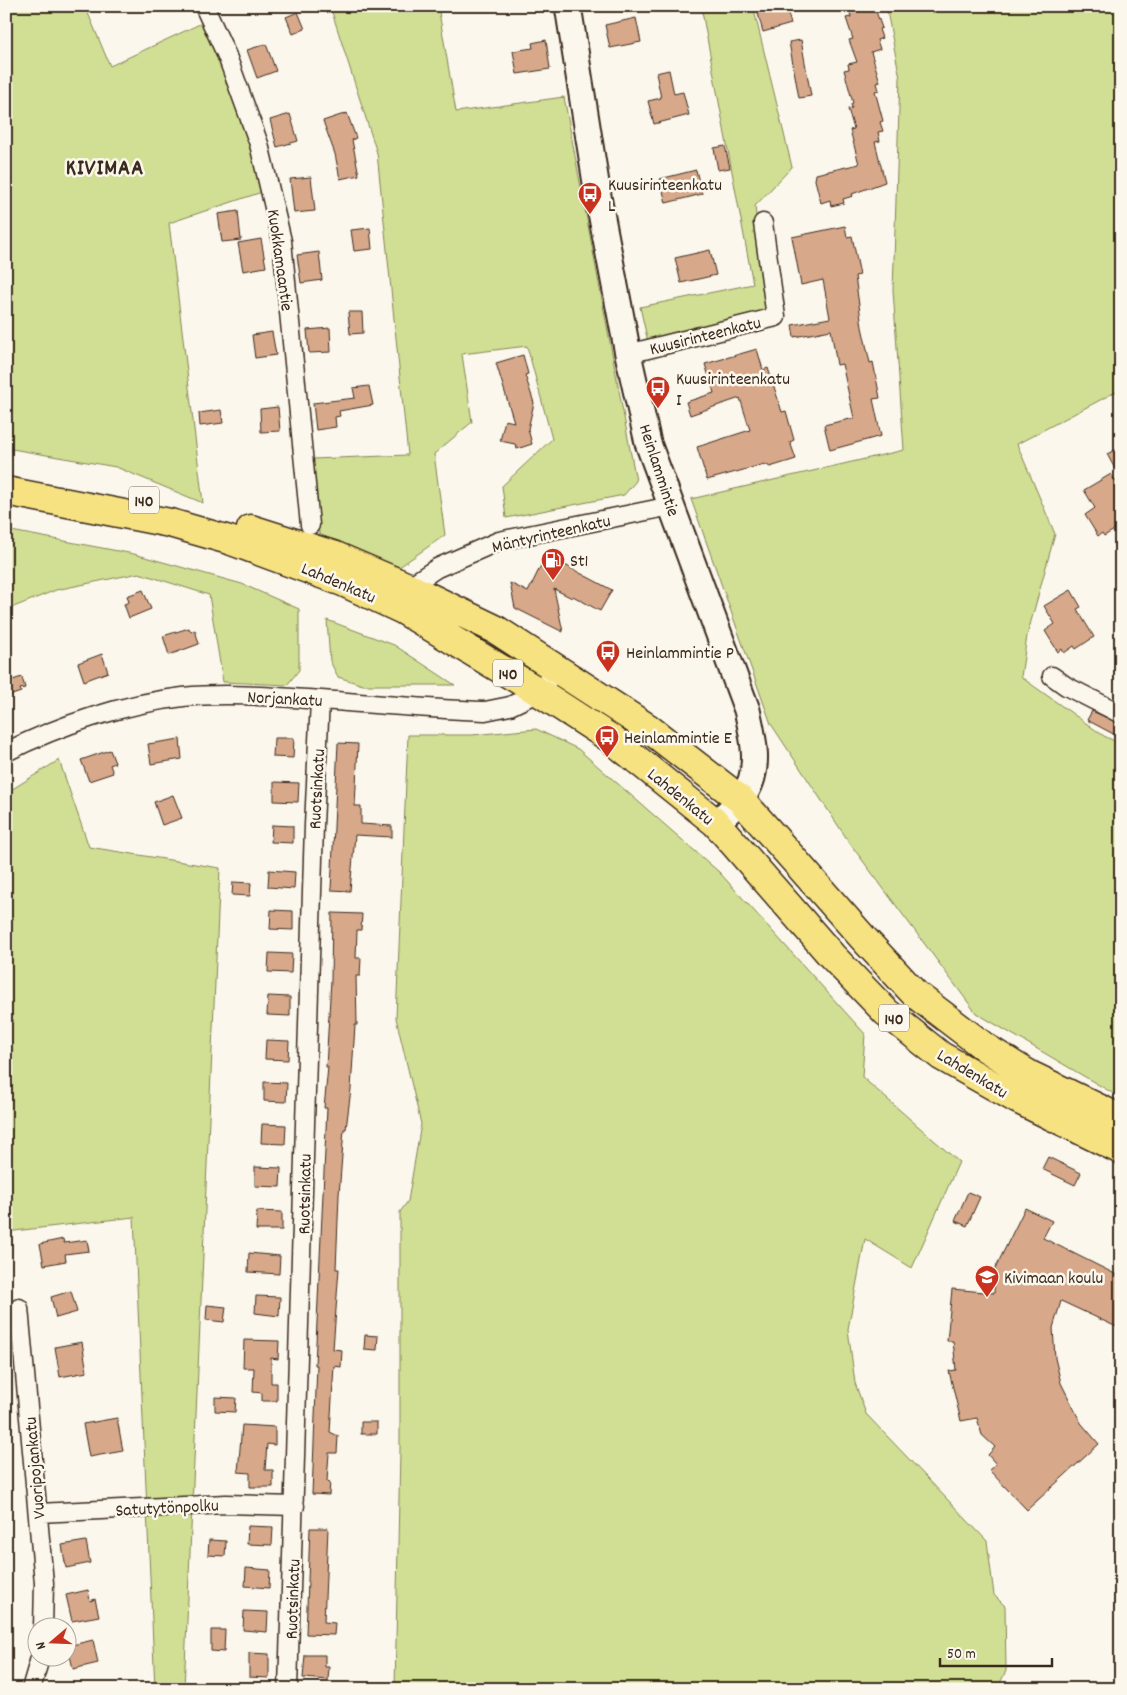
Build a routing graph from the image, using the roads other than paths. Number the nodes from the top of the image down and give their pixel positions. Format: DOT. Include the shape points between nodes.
graph roads {
  1 [pos="204,6"];
  2 [pos="568,6"];
  3 [pos="763,223"];
  4 [pos="628,354"];
  5 [pos="6,473"];
  6 [pos="6,491"];
  7 [pos="671,506"];
  8 [pos="310,525"];
  9 [pos="278,546"];
  10 [pos="408,586"];
  11 [pos="556,668"];
  12 [pos="1052,676"];
  13 [pos="539,692"];
  14 [pos="320,700"];
  15 [pos="1121,714"];
  16 [pos="6,752"];
  17 [pos="741,800"];
  18 [pos="716,823"];
  19 [pos="1121,1119"];
  20 [pos="1121,1150"];
  21 [pos="19,1308"];
  22 [pos="295,1506"];
  23 [pos="38,1513"];
  24 [pos="43,1618"];
  25 [pos="37,1668"];
  26 [pos="31,1689"];
  27 [pos="288,1689"];
  1 -- 8 [label="street, Kuokkamaantie" via="227,56 259,144 282,242"];
  2 -- 4 [label="street, Heinlammintie" via="599,202"];
  3 -- 4 [label="street, Kuusirinteenkatu" via="776,317"];
  4 -- 7 [label="street, Heinlammintie" via="648,442"];
  5 -- 9 [label="main road, Lahdenkatu / 140" via="169,505"];
  6 -- 9 [label="main road, Lahdenkatu"];
  7 -- 10 [label="street, Mäntyrinteenkatu" via="499,541 437,568"];
  7 -- 17 [label="street, Heinlammintie" via="747,710 755,744 755,765 751,783"];
  9 -- 10 [label="main road, Lahdenkatu / 140" via="333,556"];
  9 -- 13 [label="main road, Lahdenkatu / 140" via="403,610"];
  10 -- 11 [label="main road, Lahdenkatu / 140" via="495,629"];
  11 -- 13 [label="street, Norjankatu"];
  11 -- 17 [label="main road, Lahdenkatu / 140" via="648,728"];
  12 -- 15 [label="street"];
  13 -- 14 [label="street, Norjankatu" via="510,706 485,712"];
  13 -- 18 [label="main road, Lahdenkatu / 140" via="610,738"];
  14 -- 16 [label="street, Norjankatu" via="230,694 182,698 101,715 54,730"];
  14 -- 22 [label="street, Ruotsinkatu"];
  17 -- 18 [label="street, Heinlammintie"];
  17 -- 19 [label="main road, Lahdenkatu / 140" via="915,994 994,1053 1028,1074"];
  18 -- 20 [label="main road, Lahdenkatu / 140" via="832,956 886,1012 941,1056 1017,1099"];
  21 -- 23 [label="street, Vuoripojankatu"];
  22 -- 23 [label="street, Satutytönpolku" via="226,1504"];
  22 -- 27 [label="street, Ruotsinkatu"];
  23 -- 24 [label="street, Vuoripojankatu" via="44,1583"];
  25 -- 26 [label="street"];
}
